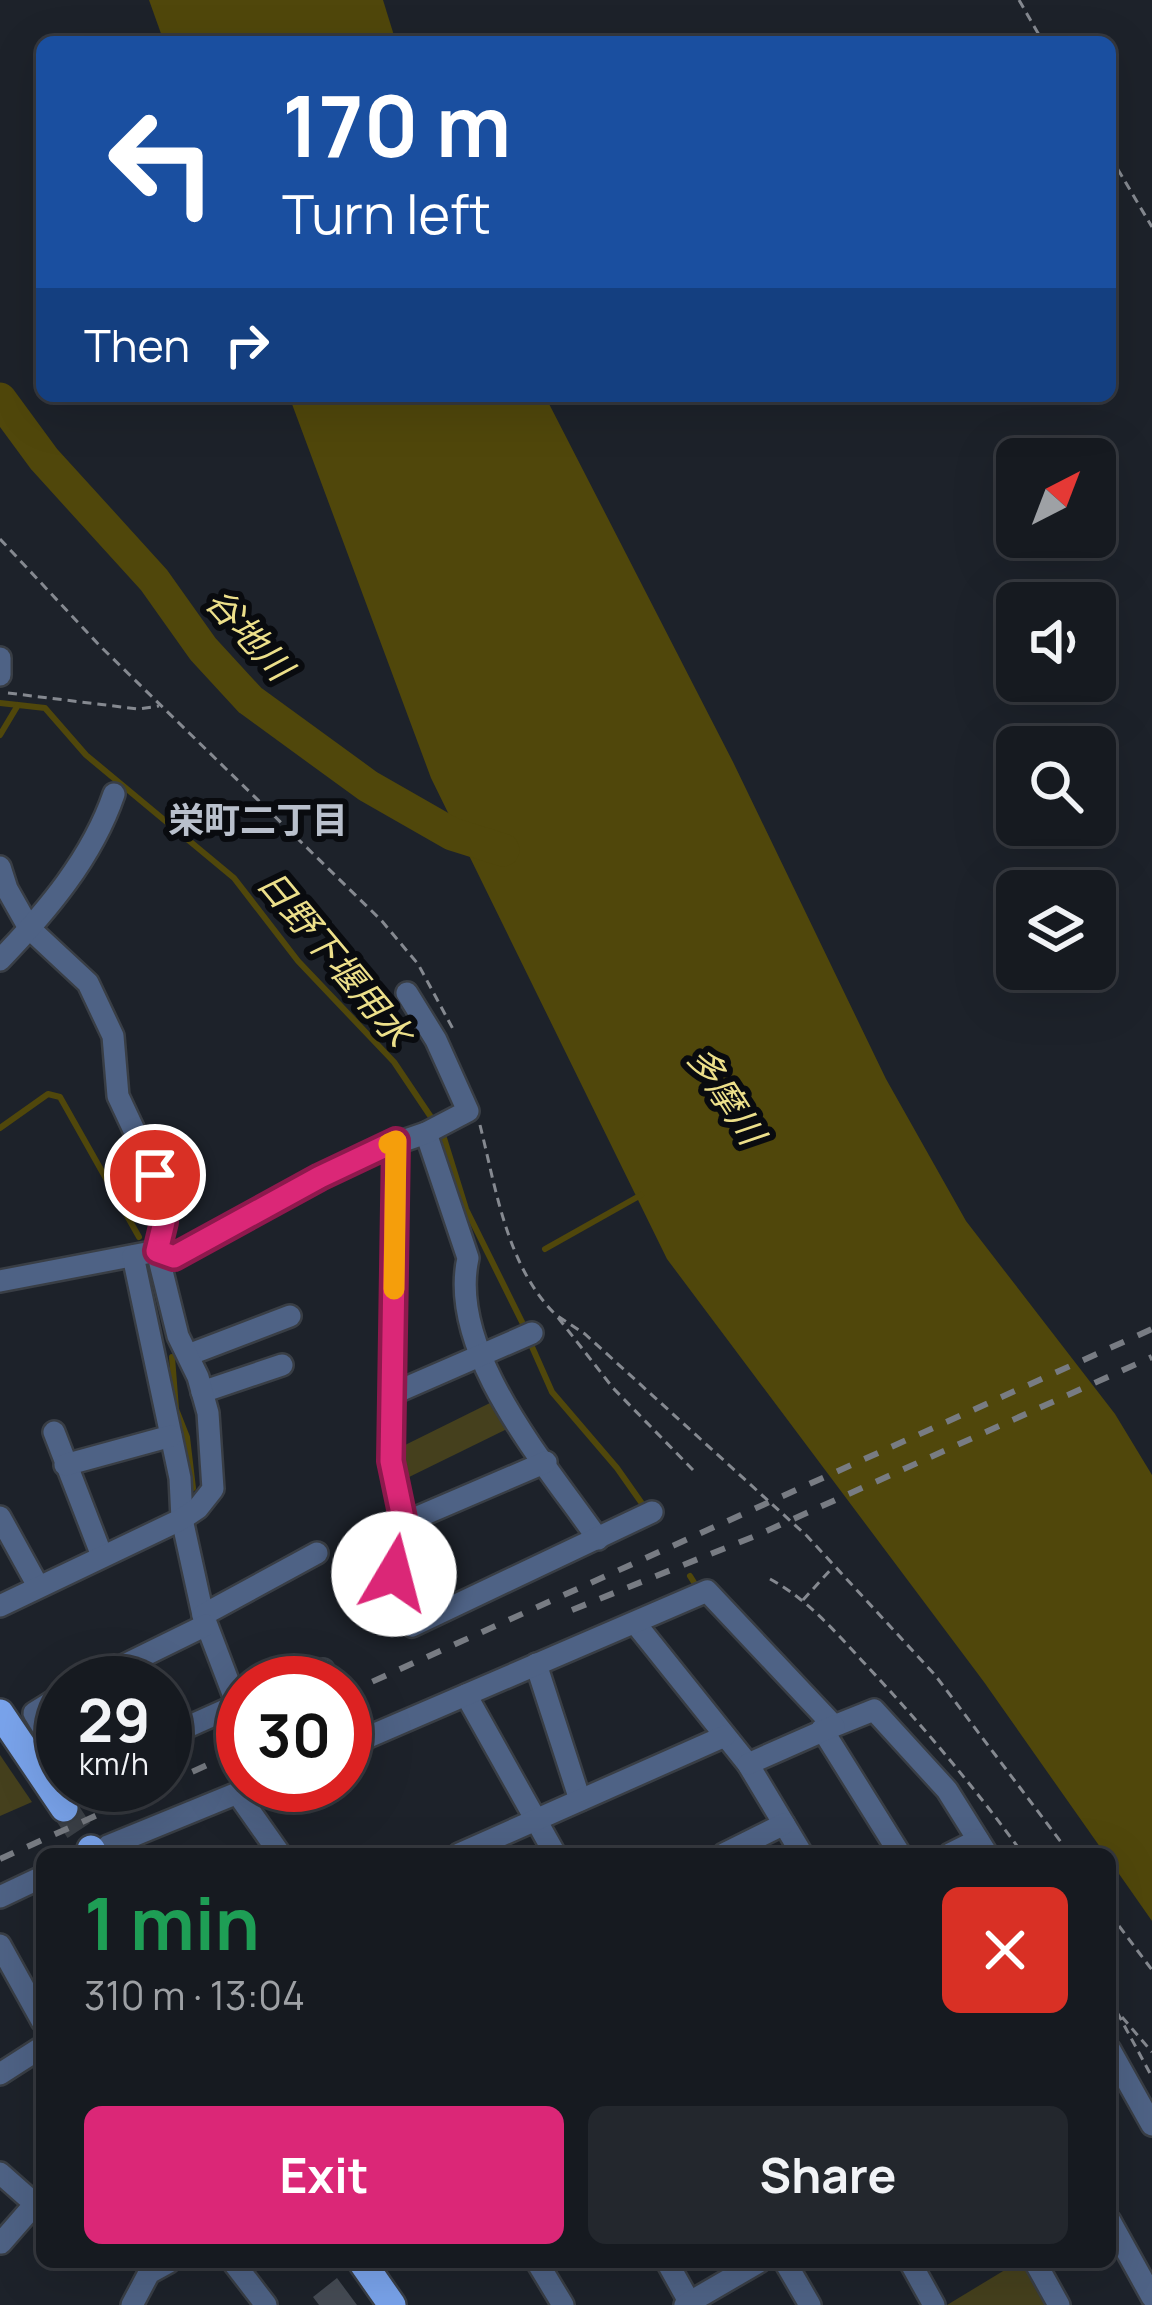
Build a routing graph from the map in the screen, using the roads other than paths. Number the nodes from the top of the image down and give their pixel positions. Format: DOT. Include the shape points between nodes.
graph roads {
  1 [pos="0,658"];
  2 [pos="0,675"];
  3 [pos="114,794"];
  4 [pos="0,867"];
  5 [pos="29,928"];
  6 [pos="0,960"];
  7 [pos="407,993"];
  8 [pos="434,1129"];
  9 [pos="396,1141"];
  10 [pos="157,1251"];
  11 [pos="133,1256"];
  12 [pos="0,1281"];
  13 [pos="290,1316"];
  14 [pos="526,1335"];
  15 [pos="188,1355"];
  16 [pos="478,1355"];
  17 [pos="282,1365"];
  18 [pos="202,1392"];
  19 [pos="392,1394"];
  20 [pos="54,1432"];
  21 [pos="171,1436"];
  22 [pos="545,1462"];
  23 [pos="65,1465"];
  24 [pos="652,1512"];
  25 [pos="0,1517"];
  26 [pos="182,1519"];
  27 [pos="404,1523"];
  28 [pos="598,1538"];
  29 [pos="317,1553"];
  30 [pos="102,1556"];
  31 [pos="38,1586"];
  32 [pos="0,1606"];
  33 [pos="205,1620"];
  34 [pos="635,1623"];
  35 [pos="138,1656"];
  36 [pos="220,1656"];
  37 [pos="536,1664"];
  38 [pos="466,1695"];
  39 [pos="0,1713"];
  40 [pos="828,1728"];
  41 [pos="372,1735"];
  42 [pos="725,1736"];
  43 [pos="748,1764"];
  44 [pos="36,1766"];
  45 [pos="580,1800"];
  46 [pos="216,1802"];
  47 [pos="259,1812"];
  48 [pos="536,1820"];
  49 [pos="784,1824"];
  50 [pos="983,1847"];
  51 [pos="105,1848"];
  52 [pos="277,1848"];
  53 [pos="473,1848"];
  54 [pos="552,1848"];
  55 [pos="736,1848"];
  56 [pos="798,1848"];
  57 [pos="896,1848"];
  58 [pos="36,1879"];
  59 [pos="0,1897"];
  60 [pos="0,1945"];
  61 [pos="36,2009"];
  62 [pos="36,2051"];
  63 [pos="1116,2064"];
  64 [pos="0,2074"];
  65 [pos="1152,2125"];
  66 [pos="0,2173"];
  67 [pos="36,2204"];
  68 [pos="36,2210"];
  69 [pos="1116,2232"];
  70 [pos="2,2243"];
  71 [pos="158,2268"];
  72 [pos="238,2268"];
  73 [pos="366,2268"];
  74 [pos="541,2268"];
  75 [pos="670,2268"];
  76 [pos="749,2268"];
  77 [pos="788,2268"];
  78 [pos="913,2268"];
  79 [pos="1037,2268"];
  80 [pos="1152,2297"];
  81 [pos="688,2304"];
  82 [pos="132,2305"];
  83 [pos="266,2305"];
  84 [pos="392,2305"];
  85 [pos="563,2305"];
  86 [pos="810,2305"];
  87 [pos="934,2305"];
  88 [pos="1059,2305"];
  1 -- 2 [label="street"];
  3 -- 5 [label="street" via="86,854"];
  4 -- 5 [label="street"];
  5 -- 6 [label="street"];
  5 -- 10 [label="street" via="88,983 113,1036 118,1096 155,1175 164,1222"];
  7 -- 8 [label="street" via="468,1111"];
  8 -- 9 [label="street"];
  8 -- 16 [label="street" via="468,1258"];
  9 -- 10 [label="street" via="198,1246 174,1257"];
  9 -- 19 [label="street"];
  10 -- 11 [label="street"];
  10 -- 15 [label="street"];
  11 -- 12 [label="street"];
  11 -- 21 [label="street"];
  13 -- 15 [label="street"];
  14 -- 16 [label="street"];
  15 -- 18 [label="street"];
  16 -- 19 [label="street"];
  16 -- 22 [label="street"];
  17 -- 18 [label="street"];
  18 -- 26 [label="street" via="213,1489"];
  19 -- 27 [label="street" via="391,1461"];
  20 -- 23 [label="street"];
  21 -- 23 [label="street"];
  21 -- 26 [label="street"];
  22 -- 27 [label="street"];
  22 -- 28 [label="street"];
  23 -- 30 [label="street"];
  24 -- 28 [label="street"];
  25 -- 31 [label="street"];
  26 -- 30 [label="street"];
  26 -- 33 [label="street"];
  27 -- 28 [label="street" via="394,1574 398,1612 412,1626"];
  29 -- 33 [label="street"];
  30 -- 31 [label="street"];
  31 -- 32 [label="street"];
  33 -- 35 [label="street"];
  33 -- 36 [label="street"];
  34 -- 37 [label="street"];
  34 -- 40 [label="street" via="707,1591"];
  34 -- 42 [label="street"];
  37 -- 38 [label="street"];
  37 -- 45 [label="street"];
  38 -- 41 [label="street"];
  38 -- 48 [label="street"];
  39 -- 44 [label="main road"];
  40 -- 43 [label="street"];
  40 -- 50 [label="street" via="874,1710 947,1790"];
  40 -- 57 [label="street"];
  42 -- 43 [label="street"];
  42 -- 45 [label="street"];
  43 -- 49 [label="street"];
  45 -- 48 [label="street"];
  46 -- 51 [label="street"];
  47 -- 52 [label="street"];
  48 -- 53 [label="street"];
  48 -- 54 [label="street"];
  49 -- 55 [label="street"];
  49 -- 56 [label="street"];
  58 -- 59 [label="street"];
  60 -- 61 [label="street"];
  62 -- 64 [label="street"];
  63 -- 65 [label="street"];
  66 -- 67 [label="street"];
  68 -- 70 [label="street"];
  69 -- 80 [label="street"];
  71 -- 82 [label="street"];
  72 -- 83 [label="street"];
  73 -- 84 [label="main road"];
  74 -- 85 [label="street"];
  75 -- 81 [label="street"];
  76 -- 81 [label="street"];
  77 -- 86 [label="street"];
  78 -- 87 [label="street"];
  79 -- 88 [label="street"];
}
